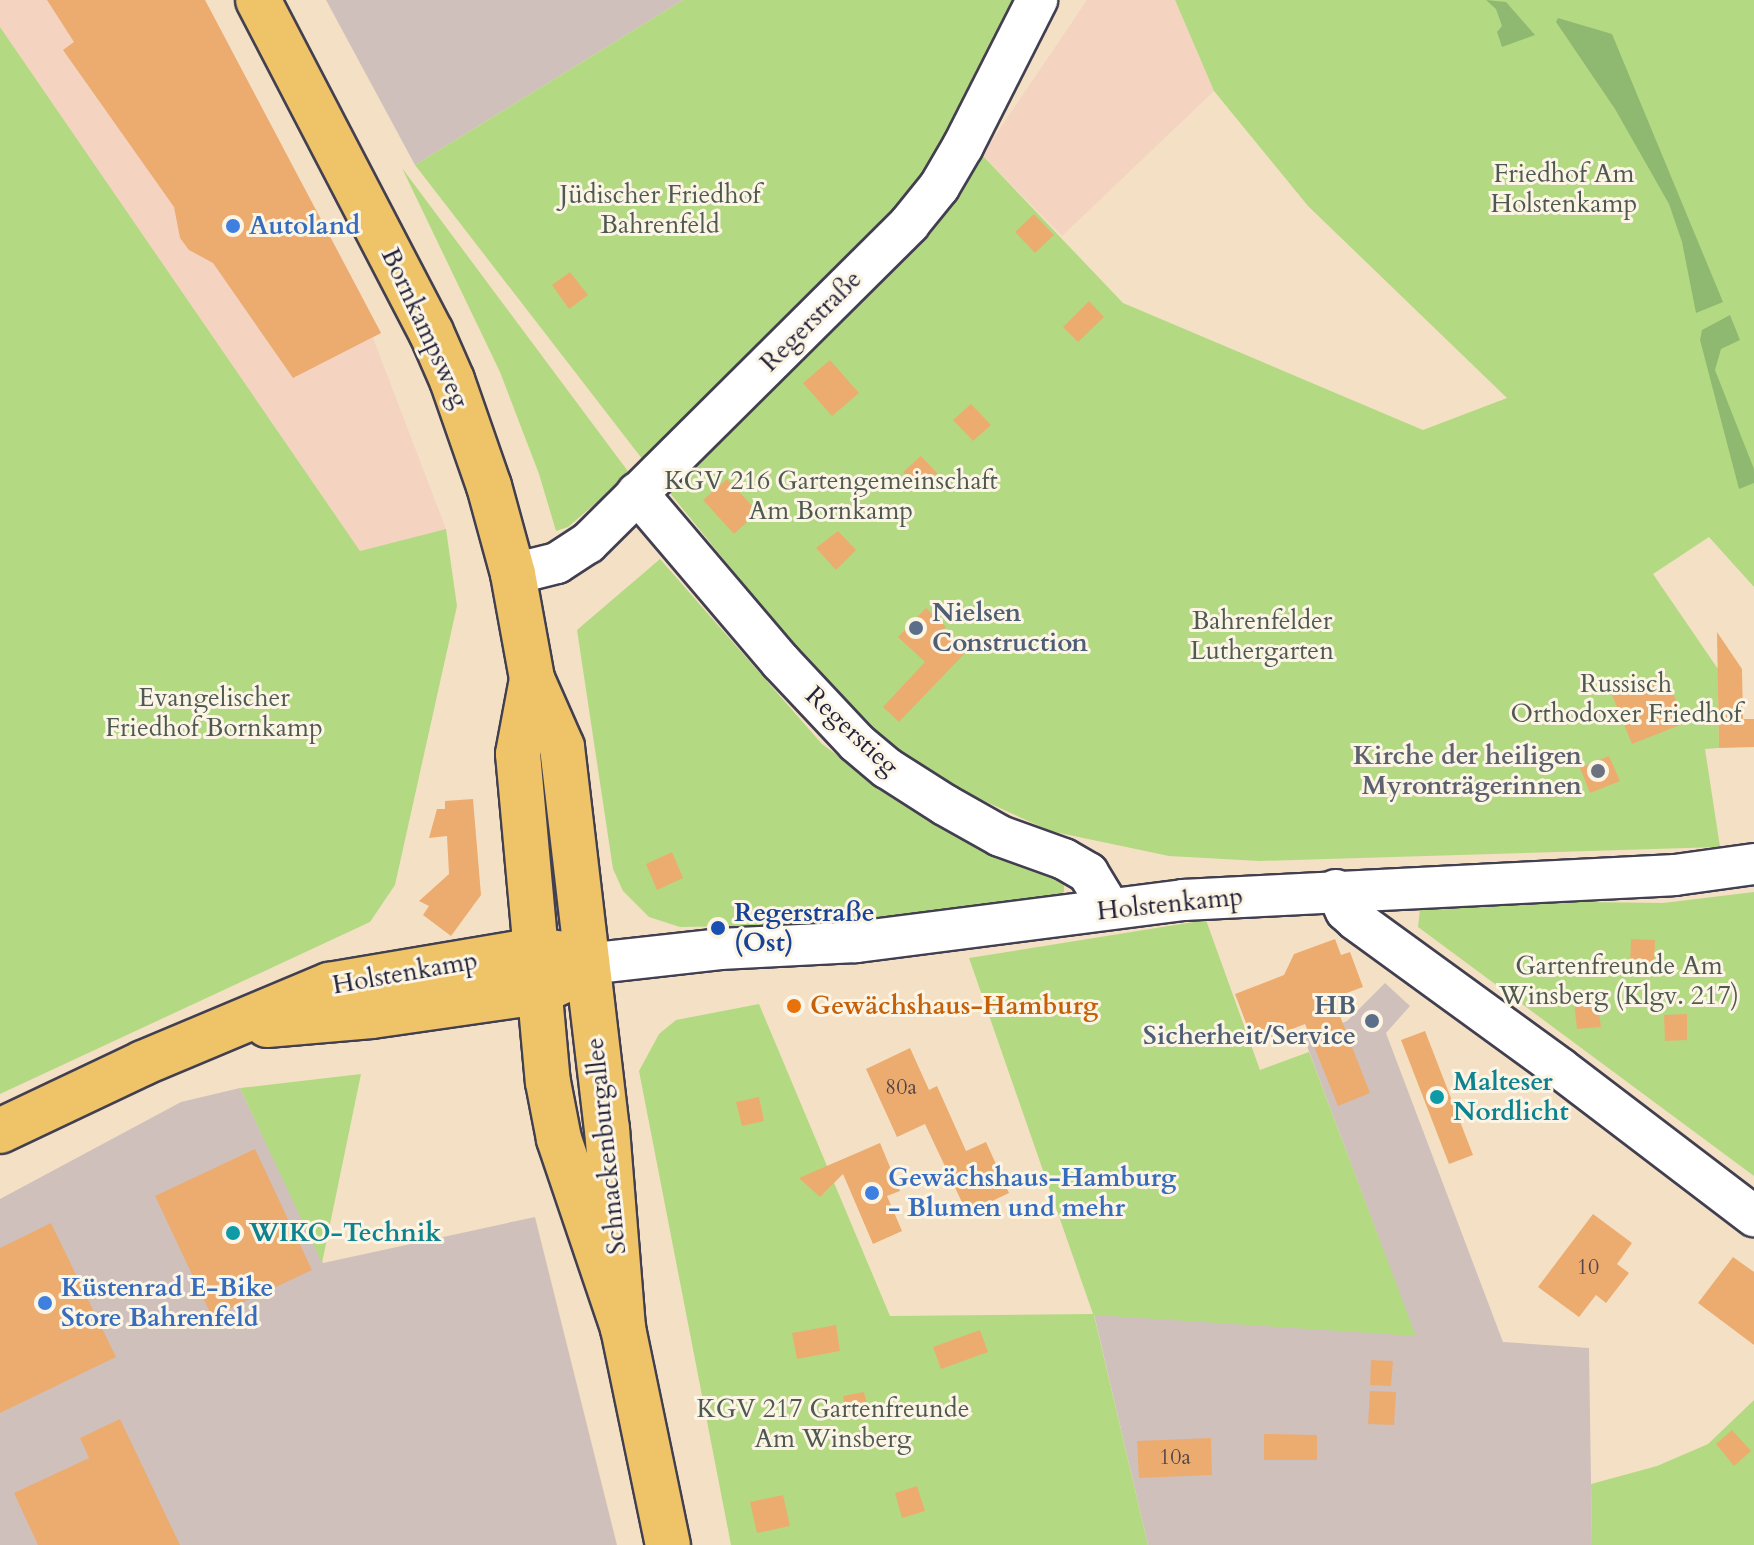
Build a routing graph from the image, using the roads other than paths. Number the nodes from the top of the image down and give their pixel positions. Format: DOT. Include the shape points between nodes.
graph roads {
  1 [pos="258,0"];
  2 [pos="1037,0"];
  3 [pos="637,493"];
  4 [pos="513,574"];
  5 [pos="532,679"];
  6 [pos="1754,864"];
  7 [pos="1336,890"];
  8 [pos="1110,909"];
  9 [pos="587,964"];
  10 [pos="537,971"];
  11 [pos="0,1131"];
  12 [pos="1754,1216"];
  13 [pos="623,1328"];
  14 [pos="668,1545"];
  1 -- 4 [label="main road, Bornkampsweg" via="442,355 473,434"];
  2 -- 3 [label="street, Regerstraße" via="963,146 909,224"];
  3 -- 4 [label="street, Regerstraße" via="588,543 557,563"];
  3 -- 8 [label="street, Regerstieg" via="857,743 887,768 1000,836 1088,873"];
  4 -- 5 [label="main road, Bornkampsweg"];
  5 -- 9 [label="main road, Bornkampsweg" via="562,747"];
  5 -- 10 [label="main road, Bornkampsweg" via="518,754"];
  6 -- 7 [label="street, Holstenkamp" via="1675,875"];
  7 -- 8 [label="street, Holstenkamp"];
  7 -- 12 [label="street" via="1346,911 1392,948"];
  8 -- 9 [label="street, Holstenkamp" via="856,942 720,949"];
  9 -- 10 [label="main road, Holstenkamp"];
  9 -- 13 [label="main road, Schnackenburgallee"];
  10 -- 11 [label="main road, Holstenkamp" via="372,1016 229,1028"];
  10 -- 13 [label="main road, Schnackenburgallee" via="559,1139"];
  13 -- 14 [label="main road, Schnackenburgallee"];
}
